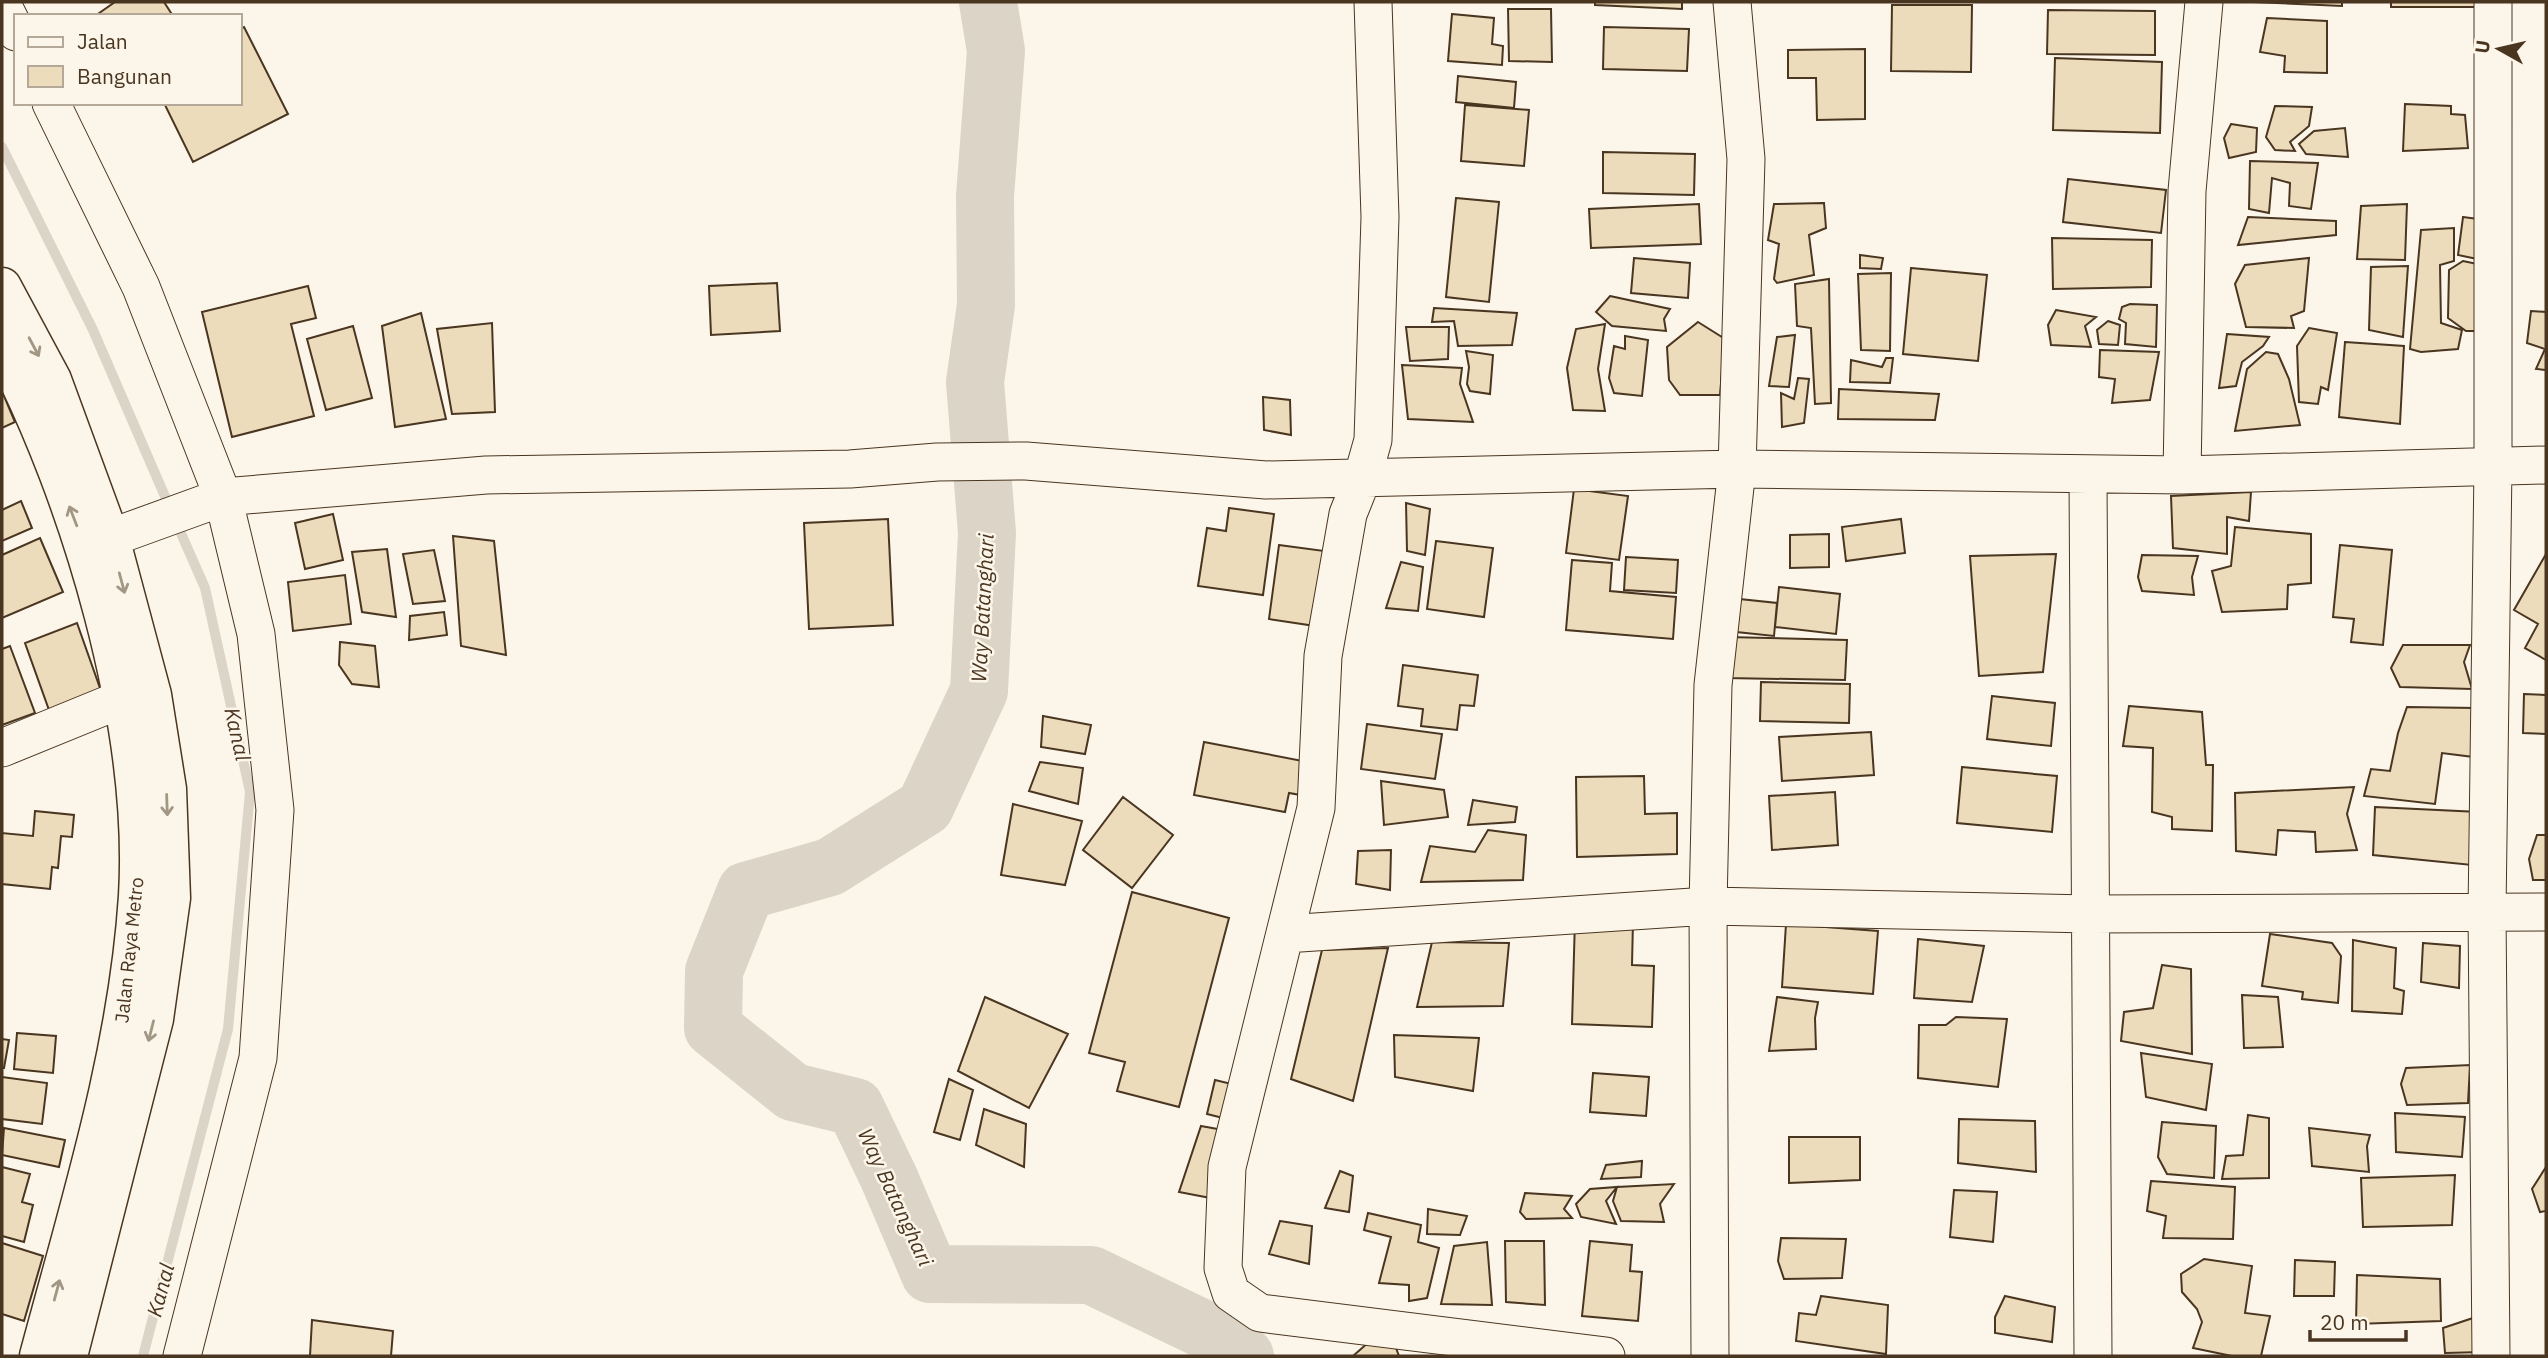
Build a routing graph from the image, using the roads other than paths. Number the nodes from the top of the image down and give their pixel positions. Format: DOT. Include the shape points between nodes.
graph roads {
  1 [pos="1373,2"];
  2 [pos="1732,2"];
  3 [pos="2204,2"];
  4 [pos="2493,2"];
  5 [pos="2,4"];
  6 [pos="14,29"];
  7 [pos="52,105"];
  8 [pos="2,287"];
  9 [pos="2,347"];
  10 [pos="2546,465"];
  11 [pos="2493,466"];
  12 [pos="1737,469"];
  13 [pos="2088,475"];
  14 [pos="2182,475"];
  15 [pos="1362,479"];
  16 [pos="210,502"];
  17 [pos="110,538"];
  18 [pos="122,699"];
  19 [pos="2,748"];
  20 [pos="1708,906"];
  21 [pos="2487,912"];
  22 [pos="2546,912"];
  23 [pos="2089,914"];
  24 [pos="1285,934"];
  25 [pos="55,1351"];
  26 [pos="182,1356"];
  27 [pos="1606,1356"];
  28 [pos="1710,1356"];
  29 [pos="2093,1356"];
  30 [pos="2491,1356"];
  1 -- 15 [label="street" via="1380,217 1373,440"];
  2 -- 12 [label="street" via="1746,159"];
  3 -- 14 [label="street" via="2187,191"];
  4 -- 11 [label="street"];
  5 -- 6 [label="street"];
  7 -- 16 [label="street" via="141,286"];
  8 -- 17 [label="highway, one-way" via="52,380"];
  18 -- 9 [label="highway, Jalan Raya Metro, one-way" via="85,548 25,391"];
  10 -- 11 [label="street"];
  11 -- 14 [label="street"];
  11 -- 21 [label="street"];
  12 -- 13 [label="street"];
  12 -- 15 [label="street"];
  12 -- 20 [label="street" via="1713,685"];
  13 -- 14 [label="street"];
  13 -- 23 [label="street"];
  15 -- 16 [label="street" via="1266,480 1026,461 937,462 850,469 486,475"];
  15 -- 24 [label="street" via="1348,514 1323,656 1316,808"];
  16 -- 17 [label="street"];
  16 -- 26 [label="street" via="257,634 275,810 258,1058"];
  17 -- 25 [label="highway, one-way" via="152,695 167,789 171,898 154,1019"];
  18 -- 19 [label="street"];
  25 -- 18 [label="highway, Jalan Raya Metro, one-way" via="124,1016 138,896 137,793"];
  20 -- 23 [label="street"];
  20 -- 24 [label="street"];
  20 -- 28 [label="street"];
  21 -- 22 [label="street"];
  21 -- 23 [label="street"];
  21 -- 30 [label="street"];
  23 -- 29 [label="street"];
  24 -- 27 [label="street" via="1227,1167 1222,1252 1231,1293 1260,1313"];
}
